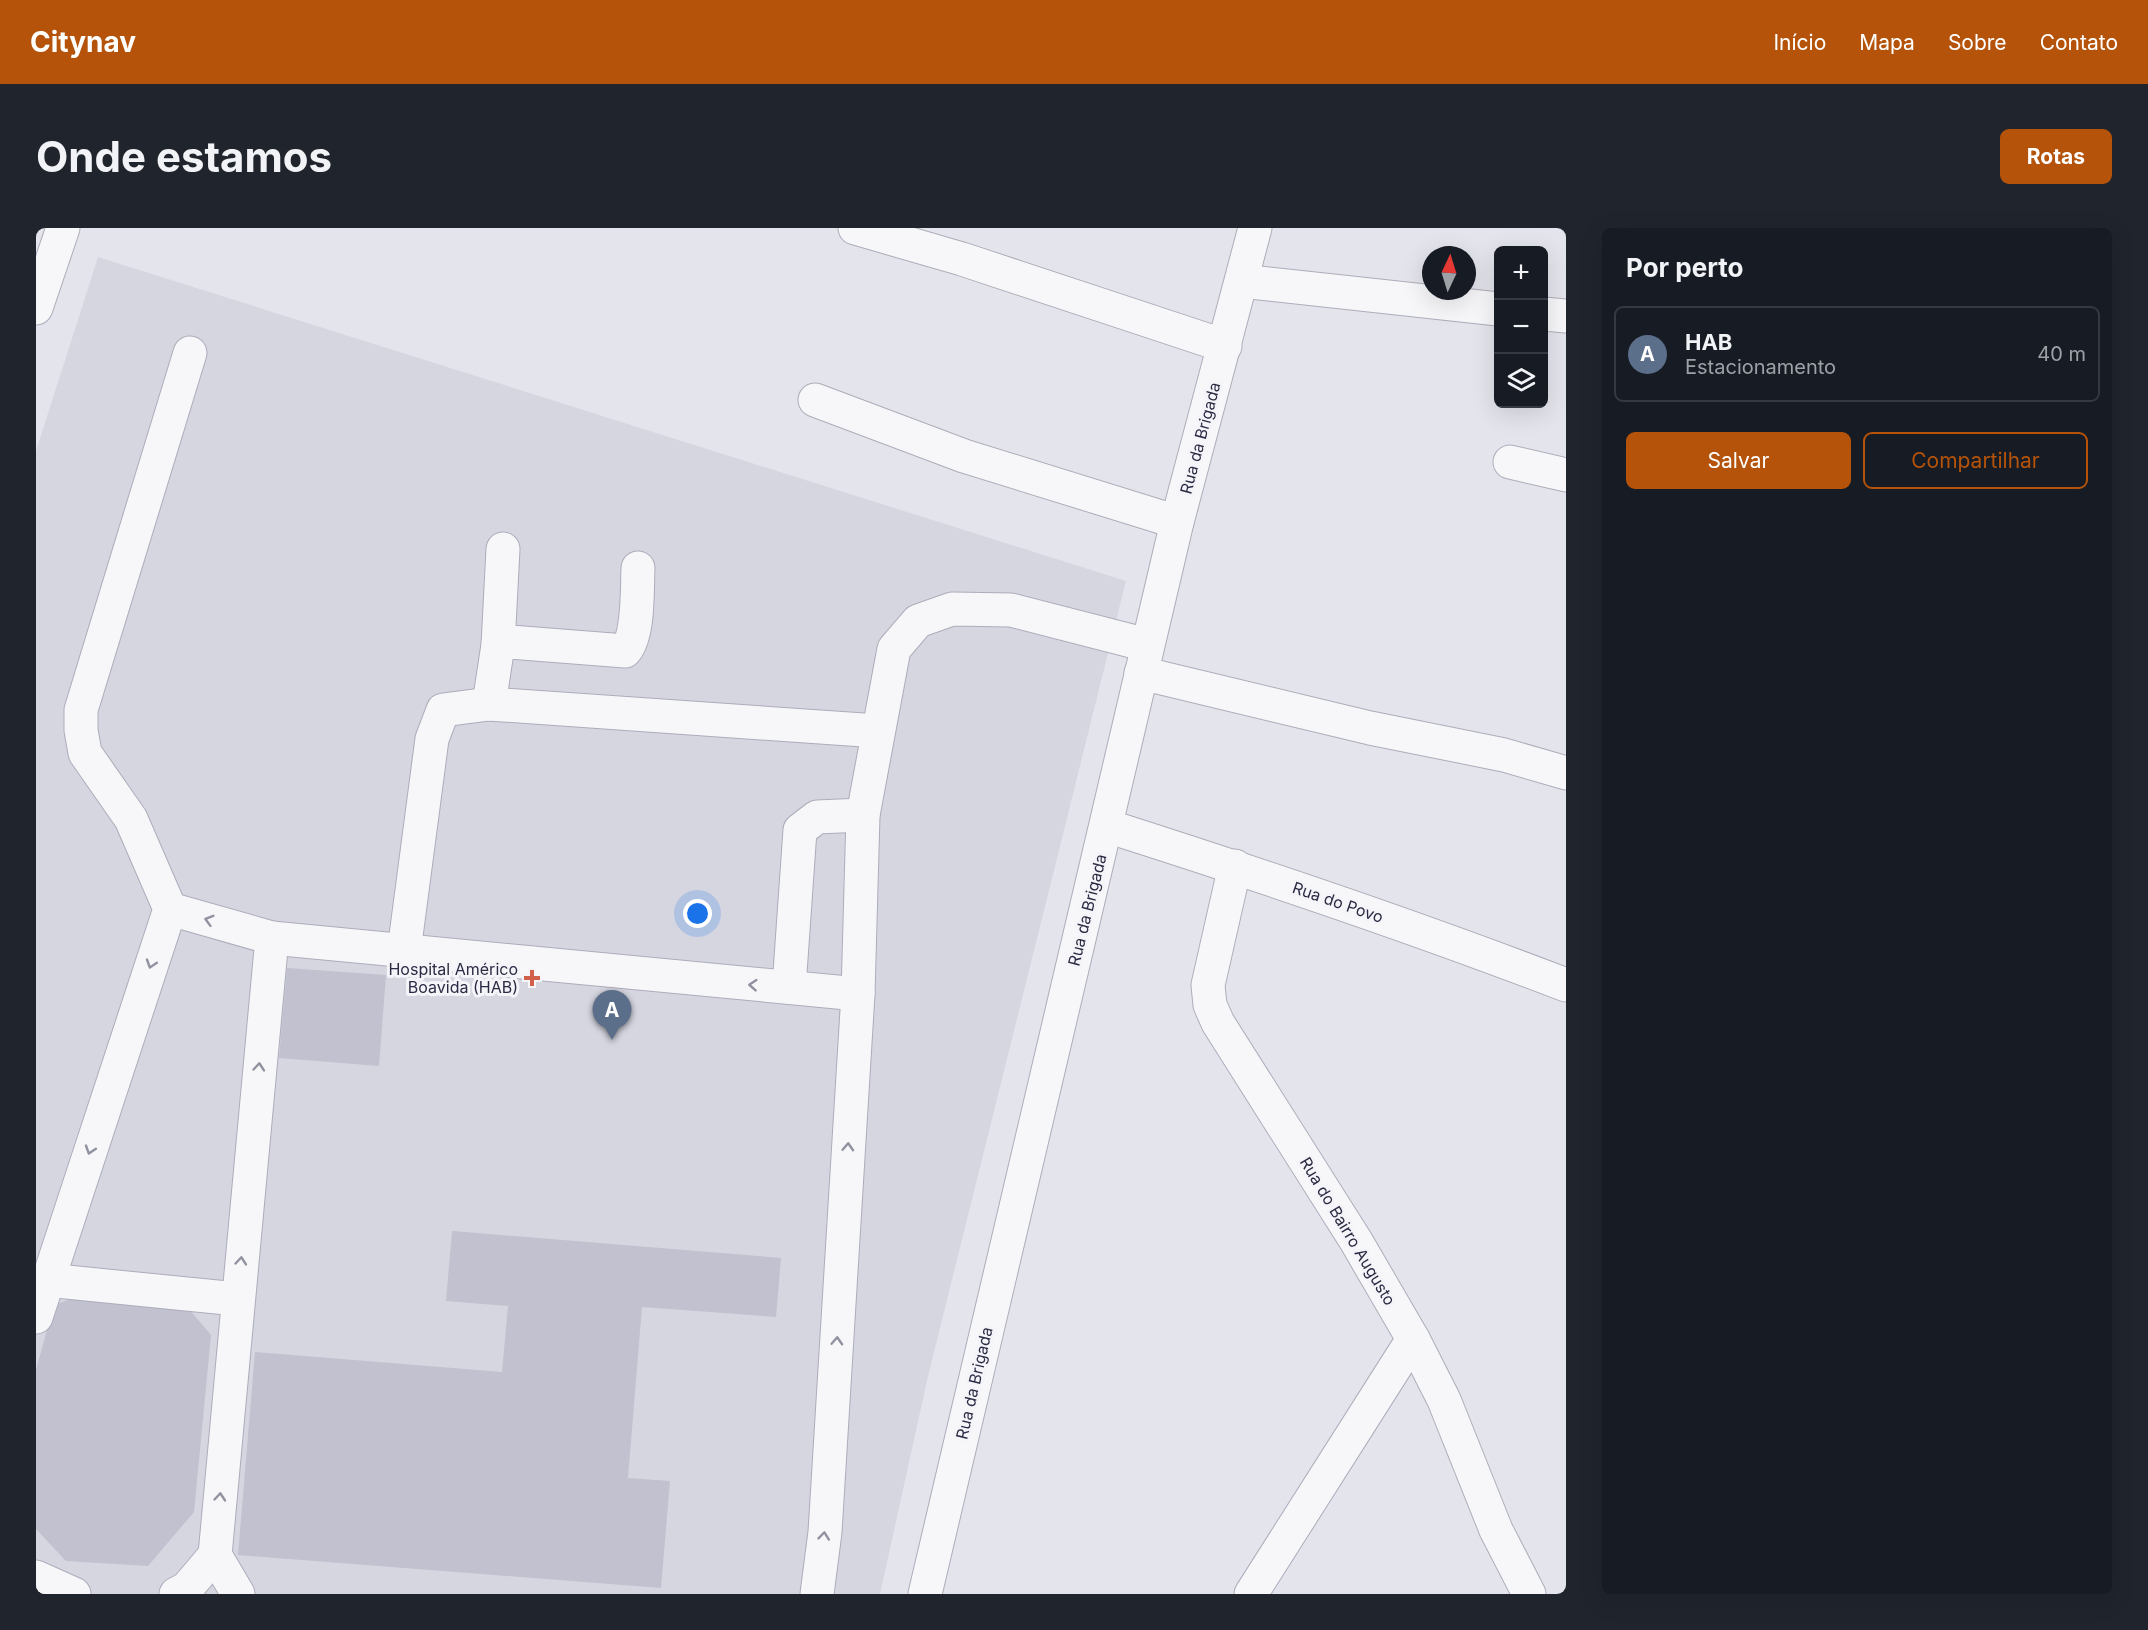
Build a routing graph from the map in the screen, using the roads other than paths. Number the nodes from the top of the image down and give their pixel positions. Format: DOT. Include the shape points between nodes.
graph roads {
  1 [pos="63,228"];
  2 [pos="855,228"];
  3 [pos="1255,228"];
  4 [pos="1242,281"];
  5 [pos="36,309"];
  6 [pos="1494,309"];
  7 [pos="1548,314"];
  8 [pos="1566,316"];
  9 [pos="1225,346"];
  10 [pos="190,353"];
  11 [pos="815,400"];
  12 [pos="1510,462"];
  13 [pos="1566,475"];
  14 [pos="1177,522"];
  15 [pos="503,549"];
  16 [pos="639,568"];
  17 [pos="498,645"];
  18 [pos="1144,659"];
  19 [pos="489,704"];
  20 [pos="878,731"];
  21 [pos="1566,773"];
  22 [pos="863,815"];
  23 [pos="1107,826"];
  24 [pos="1235,866"];
  25 [pos="170,909"];
  26 [pos="272,938"];
  27 [pos="404,951"];
  28 [pos="1566,985"];
  29 [pos="789,987"];
  30 [pos="858,994"];
  31 [pos="47,1280"];
  32 [pos="237,1299"];
  33 [pos="36,1317"];
  34 [pos="1413,1339"];
  35 [pos="215,1555"];
  36 [pos="36,1577"];
  37 [pos="1526,1593"];
  38 [pos="74,1594"];
  39 [pos="176,1594"];
  40 [pos="238,1594"];
  41 [pos="817,1594"];
  42 [pos="925,1594"];
  43 [pos="1251,1594"];
  1 -- 5 [label="street"];
  2 -- 9 [label="street"];
  3 -- 4 [label="street, Rua da Brigada"];
  4 -- 6 [label="street"];
  4 -- 9 [label="street, Rua da Brigada"];
  7 -- 8 [label="street"];
  9 -- 14 [label="street, Rua da Brigada"];
  10 -- 25 [label="street" via="81,710 85,753 131,819"];
  11 -- 14 [label="street" via="964,456"];
  12 -- 13 [label="street"];
  14 -- 18 [label="street, Rua da Brigada"];
  15 -- 17 [label="street"];
  16 -- 17 [label="street" via="634,628 631,645 625,651 510,642"];
  17 -- 19 [label="street"];
  18 -- 20 [label="street" via="1011,610 952,609 918,621 894,649"];
  18 -- 21 [label="street" via="1370,728 1504,755"];
  18 -- 23 [label="street, Rua da Brigada"];
  19 -- 20 [label="street"];
  19 -- 27 [label="street" via="443,710 432,739"];
  20 -- 22 [label="street"];
  22 -- 29 [label="street" via="817,817 800,830"];
  22 -- 30 [label="street"];
  23 -- 24 [label="street, Rua do Povo"];
  23 -- 42 [label="street, Rua da Brigada"];
  24 -- 28 [label="street, Rua do Povo"];
  24 -- 34 [label="street, Rua do Bairro Augusto" via="1208,985 1210,1005"];
  26 -- 25 [label="street, one-way"];
  25 -- 31 [label="street, one-way"];
  26 -- 27 [label="street"];
  32 -- 26 [label="street, one-way"];
  29 -- 27 [label="street, one-way"];
  29 -- 30 [label="street"];
  41 -- 30 [label="street, one-way" via="825,1532"];
  31 -- 32 [label="street"];
  31 -- 33 [label="street"];
  35 -- 32 [label="street, one-way"];
  34 -- 37 [label="street, Rua do Bairro Augusto" via="1444,1400"];
  34 -- 43 [label="street"];
  35 -- 39 [label="street" via="187,1588"];
  35 -- 40 [label="street"];
  36 -- 38 [label="street"];
}
